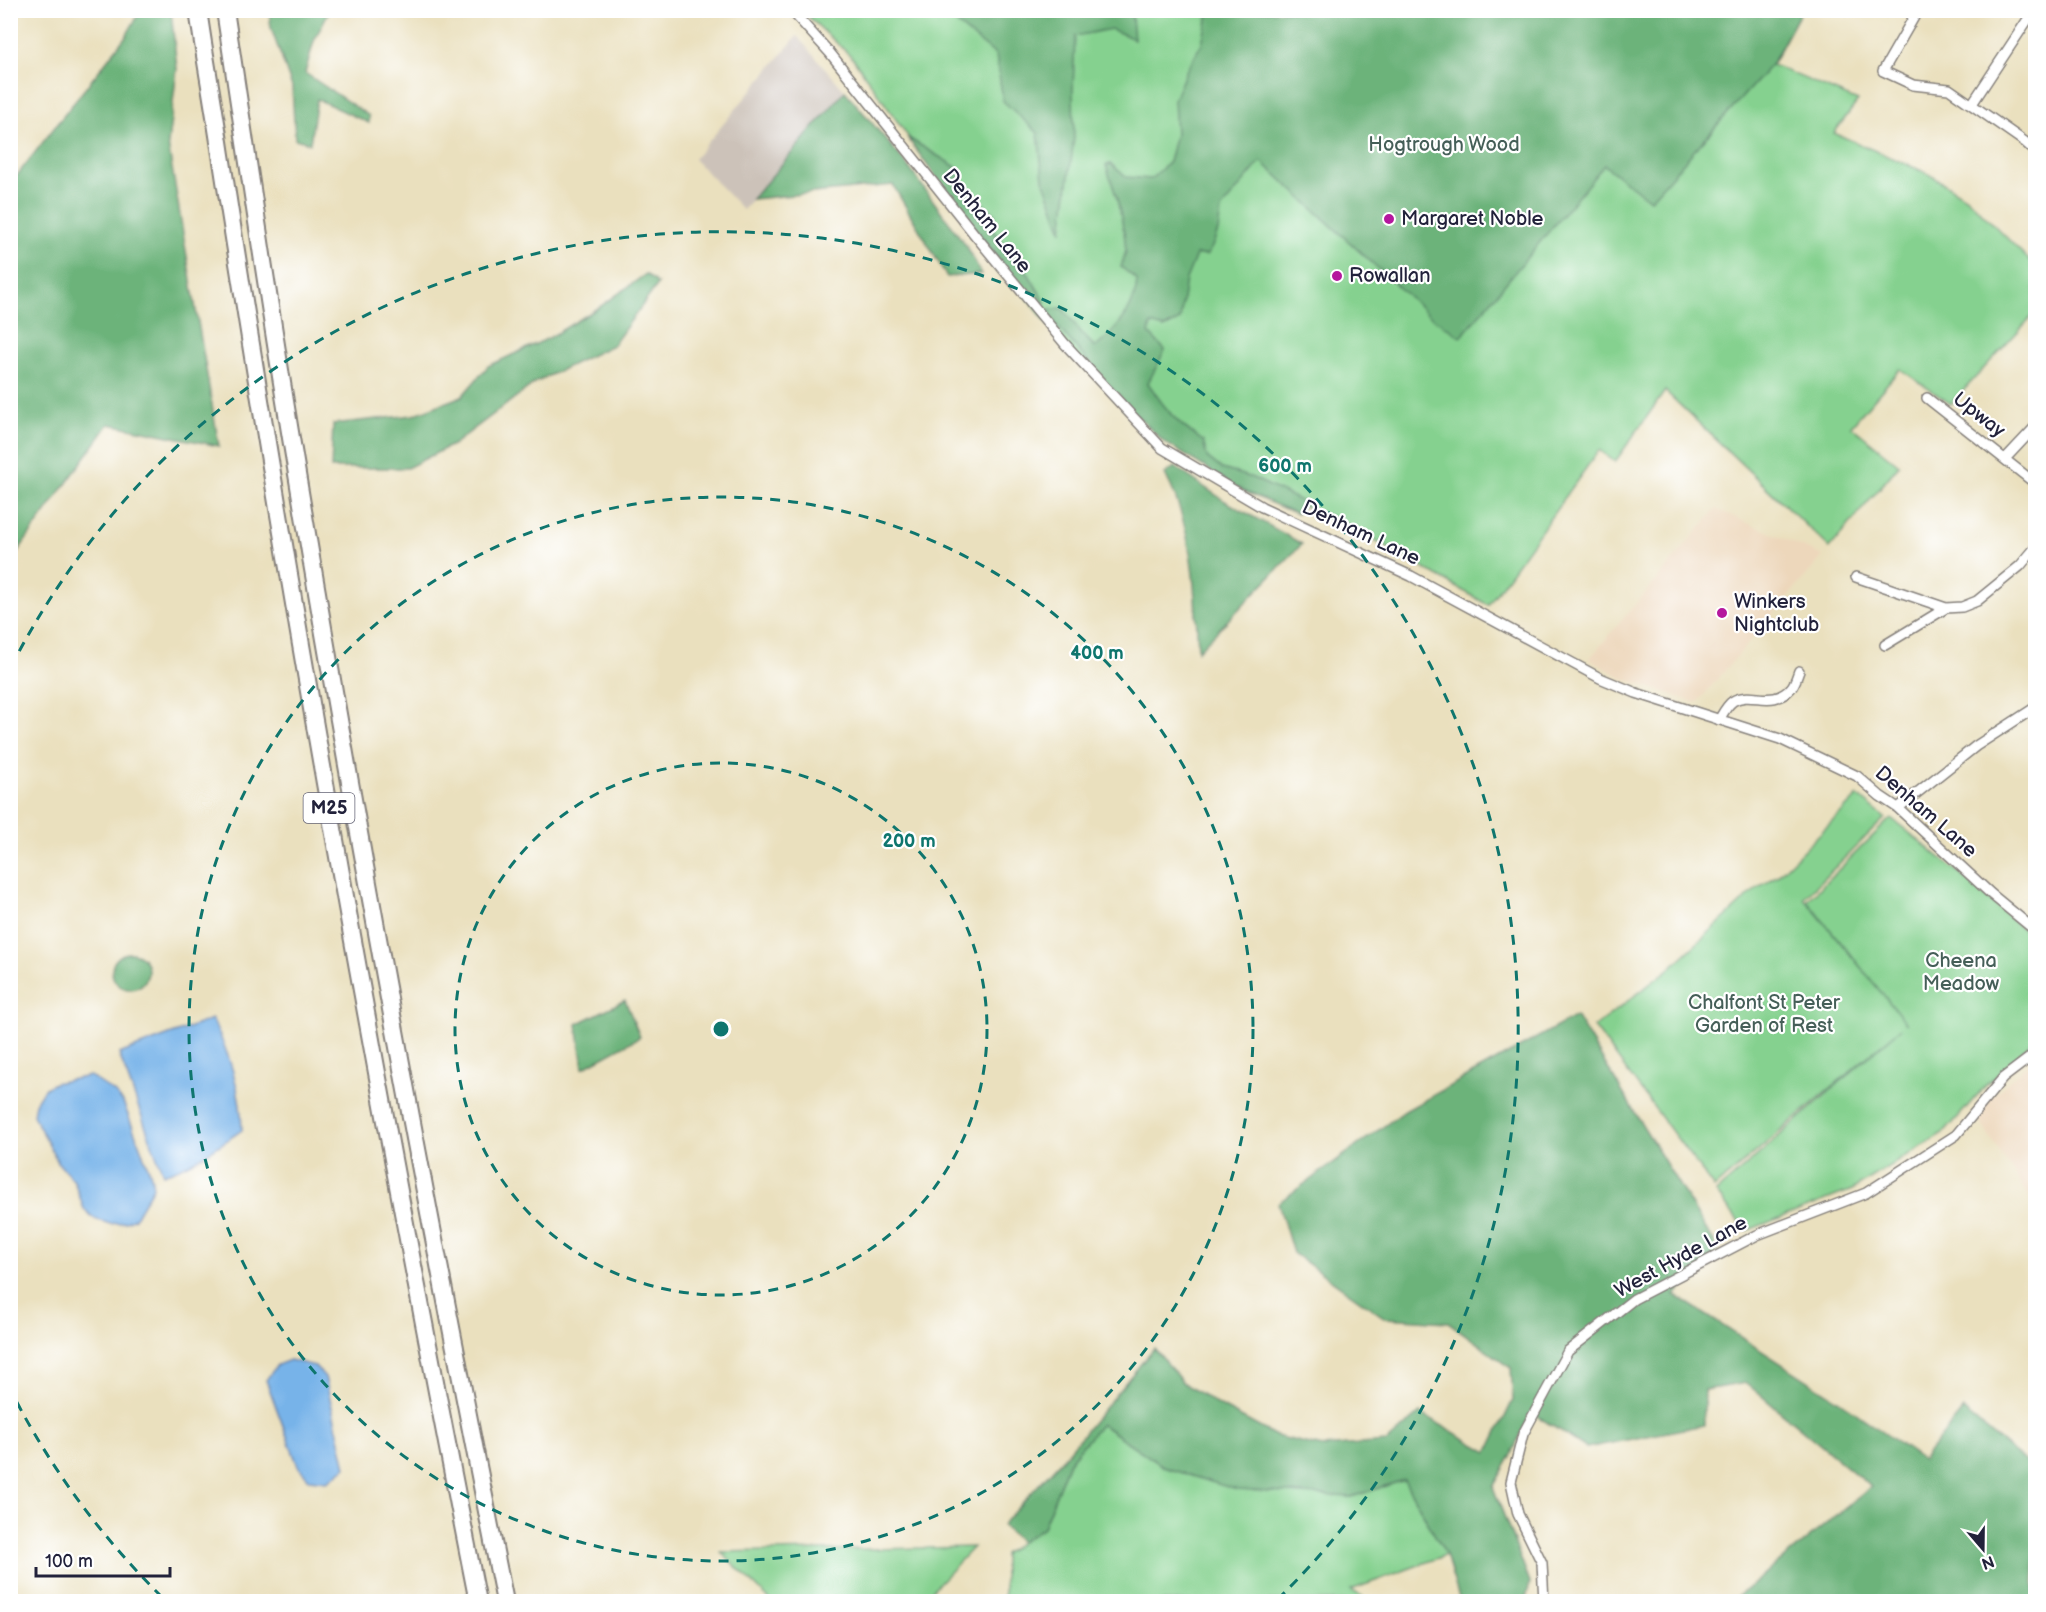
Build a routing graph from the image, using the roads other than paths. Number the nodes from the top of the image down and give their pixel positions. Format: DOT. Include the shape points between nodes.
graph roads {
  1 [pos="198,10"];
  2 [pos="225,10"];
  3 [pos="791,10"];
  4 [pos="1918,10"];
  5 [pos="2034,10"];
  6 [pos="1972,104"];
  7 [pos="2036,153"];
  8 [pos="1927,398"];
  9 [pos="2036,426"];
  10 [pos="2005,459"];
  11 [pos="2036,484"];
  12 [pos="2036,547"];
  13 [pos="1856,577"];
  14 [pos="1946,608"];
  15 [pos="1885,645"];
  16 [pos="1799,671"];
  17 [pos="2036,707"];
  18 [pos="1719,720"];
  19 [pos="1899,808"];
  20 [pos="2036,932"];
  21 [pos="2036,1053"];
  22 [pos="478,1602"];
  23 [pos="505,1602"];
  24 [pos="1544,1602"];
  1 -- 22 [label="highway, M25" via="306,683 416,1288"];
  2 -- 23 [label="highway, M25" via="335,700 445,1304"];
  3 -- 18 [label="street, Denham Lane" via="1065,344 1162,448 1262,507 1411,576 1600,678"];
  4 -- 6 [label="street" via="1883,71 1913,85 1949,89"];
  5 -- 6 [label="street"];
  6 -- 7 [label="street"];
  8 -- 10 [label="street, Upway"];
  9 -- 10 [label="street"];
  10 -- 11 [label="street, Upway"];
  12 -- 14 [label="street" via="2020,566 1977,601"];
  13 -- 14 [label="street"];
  14 -- 15 [label="street"];
  16 -- 18 [label="street" via="1785,692 1766,700 1742,697"];
  17 -- 19 [label="street" via="1976,746"];
  18 -- 19 [label="street, Denham Lane" via="1780,739 1857,776"];
  19 -- 20 [label="street, Denham Lane"];
  21 -- 24 [label="street, West Hyde Lane" via="2003,1078 1956,1135 1876,1186 1757,1235 1634,1299 1568,1351 1523,1434 1511,1482 1518,1514 1542,1563"];
}
